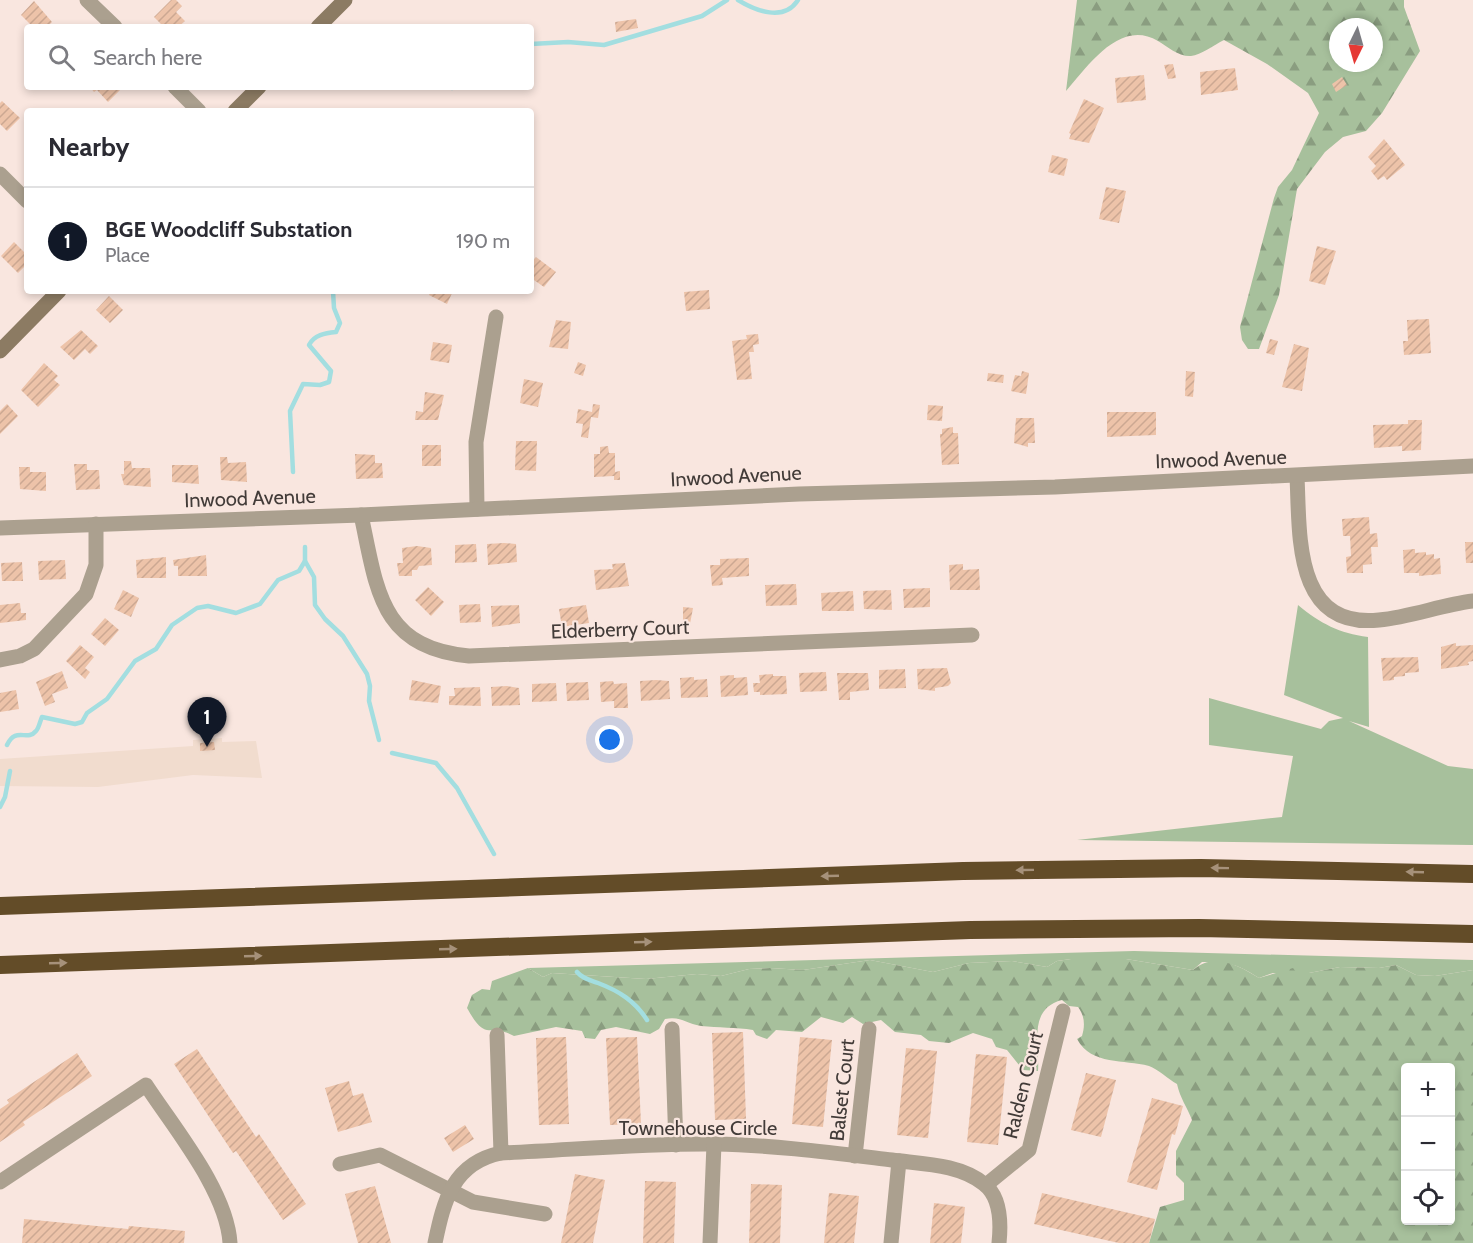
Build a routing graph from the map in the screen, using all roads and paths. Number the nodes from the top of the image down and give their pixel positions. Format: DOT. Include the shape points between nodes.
graph roads {
  1 [pos="87,0"];
  2 [pos="345,0"];
  3 [pos="112,24"];
  4 [pos="321,24"];
  5 [pos="178,90"];
  6 [pos="256,90"];
  7 [pos="197,108"];
  8 [pos="238,108"];
  9 [pos="0,174"];
  10 [pos="24,198"];
  11 [pos="56,294"];
  12 [pos="496,316"];
  13 [pos="0,351"];
  14 [pos="1473,466"];
  15 [pos="1297,477"];
  16 [pos="477,509"];
  17 [pos="361,515"];
  18 [pos="96,524"];
  19 [pos="0,528"];
  20 [pos="1473,601"];
  21 [pos="972,635"];
  22 [pos="0,660"];
  23 [pos="1473,874"];
  24 [pos="0,906"];
  25 [pos="1473,934"];
  26 [pos="0,965"];
  27 [pos="1063,1011"];
  28 [pos="672,1029"];
  29 [pos="869,1029"];
  30 [pos="497,1035"];
  31 [pos="714,1144"];
  32 [pos="676,1145"];
  33 [pos="501,1153"];
  34 [pos="855,1156"];
  35 [pos="899,1161"];
  36 [pos="340,1164"];
  37 [pos="0,1182"];
  38 [pos="986,1185"];
  39 [pos="450,1190"];
  40 [pos="545,1214"];
  41 [pos="230,1243"];
  42 [pos="435,1243"];
  43 [pos="710,1243"];
  44 [pos="891,1243"];
  45 [pos="999,1243"];
  1 -- 3 [label="street"];
  2 -- 4 [label="street"];
  5 -- 7 [label="street"];
  6 -- 8 [label="street"];
  9 -- 10 [label="street"];
  11 -- 13 [label="street"];
  12 -- 16 [label="street" via="476,442"];
  14 -- 15 [label="street, Inwood Avenue"];
  15 -- 16 [label="street, Inwood Avenue"];
  15 -- 20 [label="street" via="1305,574 1322,602 1335,612 1364,621 1378,620"];
  16 -- 17 [label="street, Inwood Avenue"];
  17 -- 18 [label="street, Inwood Avenue"];
  17 -- 21 [label="street, Elderberry Court" via="379,591 392,618 418,644 449,654"];
  18 -- 19 [label="street, Inwood Avenue"];
  18 -- 22 [label="street" via="96,566 86,594 34,649"];
  23 -- 24 [label="highway, one-way" via="1200,868 963,871"];
  26 -- 25 [label="highway, one-way" via="970,930 1211,928"];
  27 -- 38 [label="street, Ralden Court" via="1029,1150"];
  28 -- 32 [label="street"];
  29 -- 34 [label="street, Balset Court"];
  30 -- 33 [label="street"];
  31 -- 32 [label="street, Townehouse Circle"];
  31 -- 34 [label="street, Townehouse Circle"];
  31 -- 43 [label="street"];
  32 -- 33 [label="street, Townehouse Circle"];
  33 -- 39 [label="street, Townehouse Circle" via="472,1163"];
  34 -- 35 [label="street, Townehouse Circle"];
  35 -- 38 [label="street, Townehouse Circle" via="954,1170"];
  35 -- 44 [label="street"];
  36 -- 39 [label="street" via="381,1155"];
  37 -- 41 [label="street" via="146,1085 215,1190"];
  38 -- 45 [label="street" via="999,1213"];
  39 -- 40 [label="street" via="473,1202"];
  39 -- 42 [label="street, Townehouse Circle"];
}
